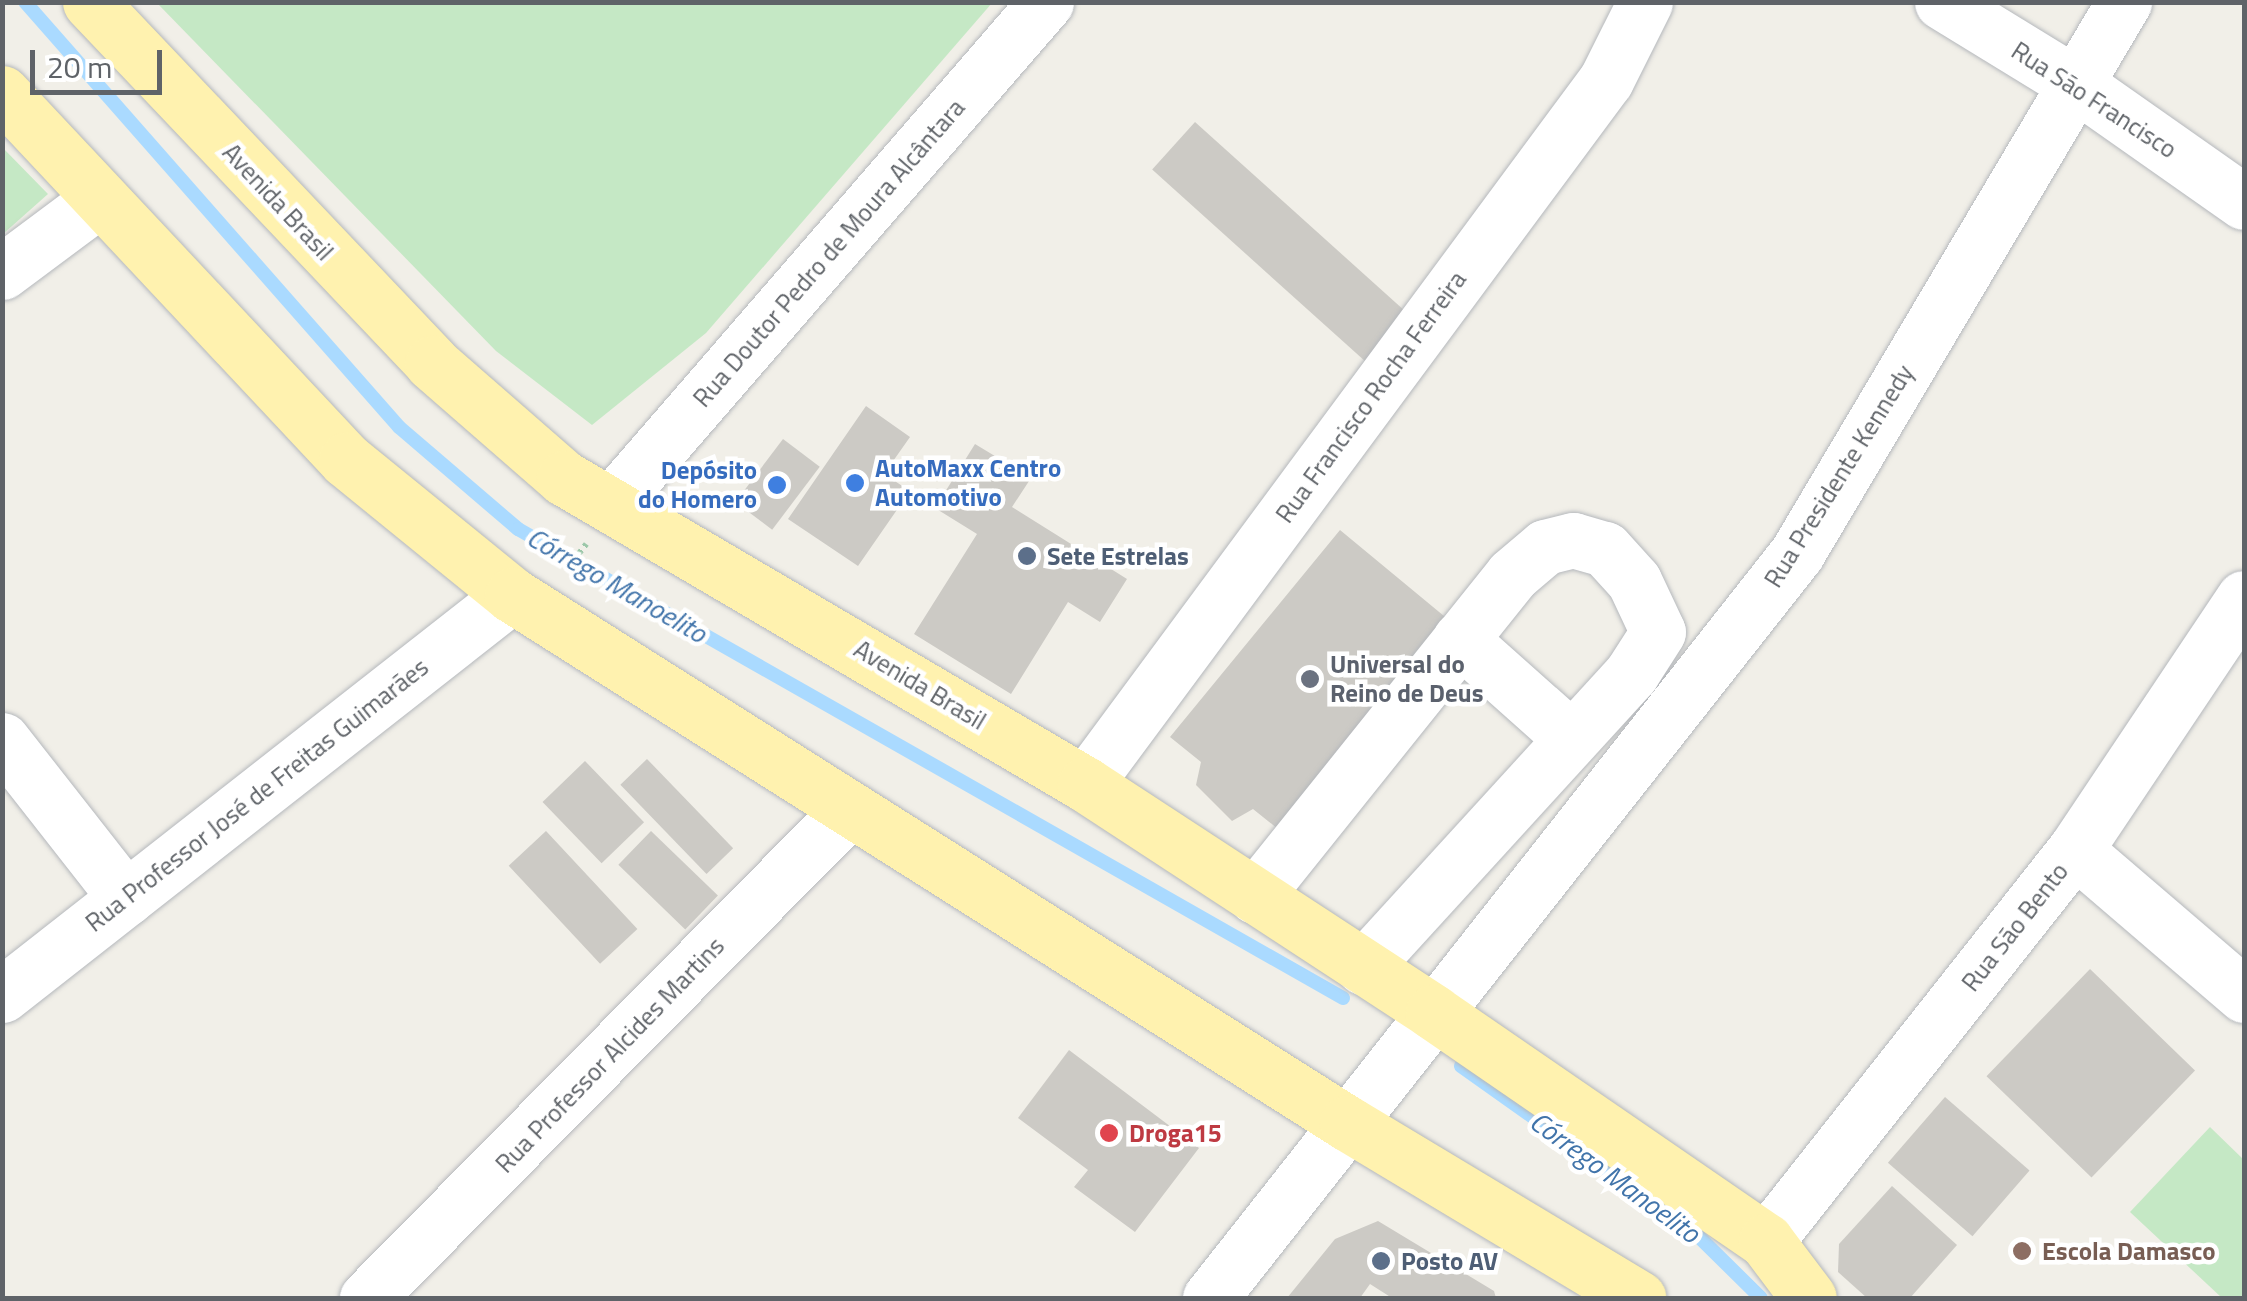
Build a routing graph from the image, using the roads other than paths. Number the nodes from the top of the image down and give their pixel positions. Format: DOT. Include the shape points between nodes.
graph roads {
  1 [pos="90,2"];
  2 [pos="1046,2"];
  3 [pos="1645,2"];
  4 [pos="1942,2"];
  5 [pos="2124,2"];
  6 [pos="2076,84"];
  7 [pos="2,93"];
  8 [pos="100,199"];
  9 [pos="2244,202"];
  10 [pos="2,272"];
  11 [pos="601,521"];
  12 [pos="512,594"];
  13 [pos="2244,598"];
  14 [pos="1460,639"];
  15 [pos="1570,738"];
  16 [pos="2,740"];
  17 [pos="1085,784"];
  18 [pos="850,809"];
  19 [pos="2075,850"];
  20 [pos="1255,896"];
  21 [pos="126,898"];
  22 [pos="1363,966"];
  23 [pos="2,995"];
  24 [pos="2244,995"];
  25 [pos="1433,1012"];
  26 [pos="1347,1123"];
  27 [pos="1766,1241"];
  28 [pos="1624,1295"];
  29 [pos="367,1298"];
  30 [pos="1210,1298"];
  31 [pos="1809,1298"];
  1 -- 11 [label="main road, Avenida Brasil" via="432,363 564,478"];
  2 -- 11 [label="street, Rua Doutor Pedro de Moura Alcântara"];
  3 -- 17 [label="street, Rua Francisco Rocha Ferreira" via="1606,80"];
  4 -- 6 [label="street, Rua São Francisco"];
  5 -- 6 [label="street, Rua Presidente Kennedy"];
  6 -- 9 [label="street, Rua São Francisco"];
  6 -- 25 [label="street, Rua Presidente Kennedy" via="1797,553"];
  7 -- 8 [label="main road"];
  8 -- 10 [label="street"];
  8 -- 12 [label="main road" via="346,460"];
  11 -- 17 [label="main road, Avenida Brasil"];
  12 -- 18 [label="main road"];
  12 -- 21 [label="street, Rua Professor José de Freitas Guimarães"];
  13 -- 19 [label="street, Rua São Bento"];
  14 -- 15 [label="street"];
  14 -- 15 [label="street" via="1512,575 1545,547 1573,540 1605,549 1634,581 1658,632 1631,674"];
  14 -- 20 [label="street"];
  15 -- 22 [label="street"];
  16 -- 21 [label="street"];
  17 -- 20 [label="main road, Avenida Brasil"];
  18 -- 26 [label="main road"];
  18 -- 29 [label="street, Rua Professor Alcides Martins"];
  19 -- 24 [label="street"];
  19 -- 27 [label="street, Rua São Bento"];
  20 -- 22 [label="main road, Avenida Brasil"];
  21 -- 23 [label="street, Rua Professor José de Freitas Guimarães"];
  22 -- 25 [label="main road, Avenida Brasil"];
  25 -- 26 [label="street, Rua Presidente Kennedy"];
  25 -- 27 [label="main road, Avenida Brasil"];
  26 -- 28 [label="main road"];
  26 -- 30 [label="street, Rua Presidente Kennedy"];
  27 -- 31 [label="main road, Avenida Brasil"];
}
